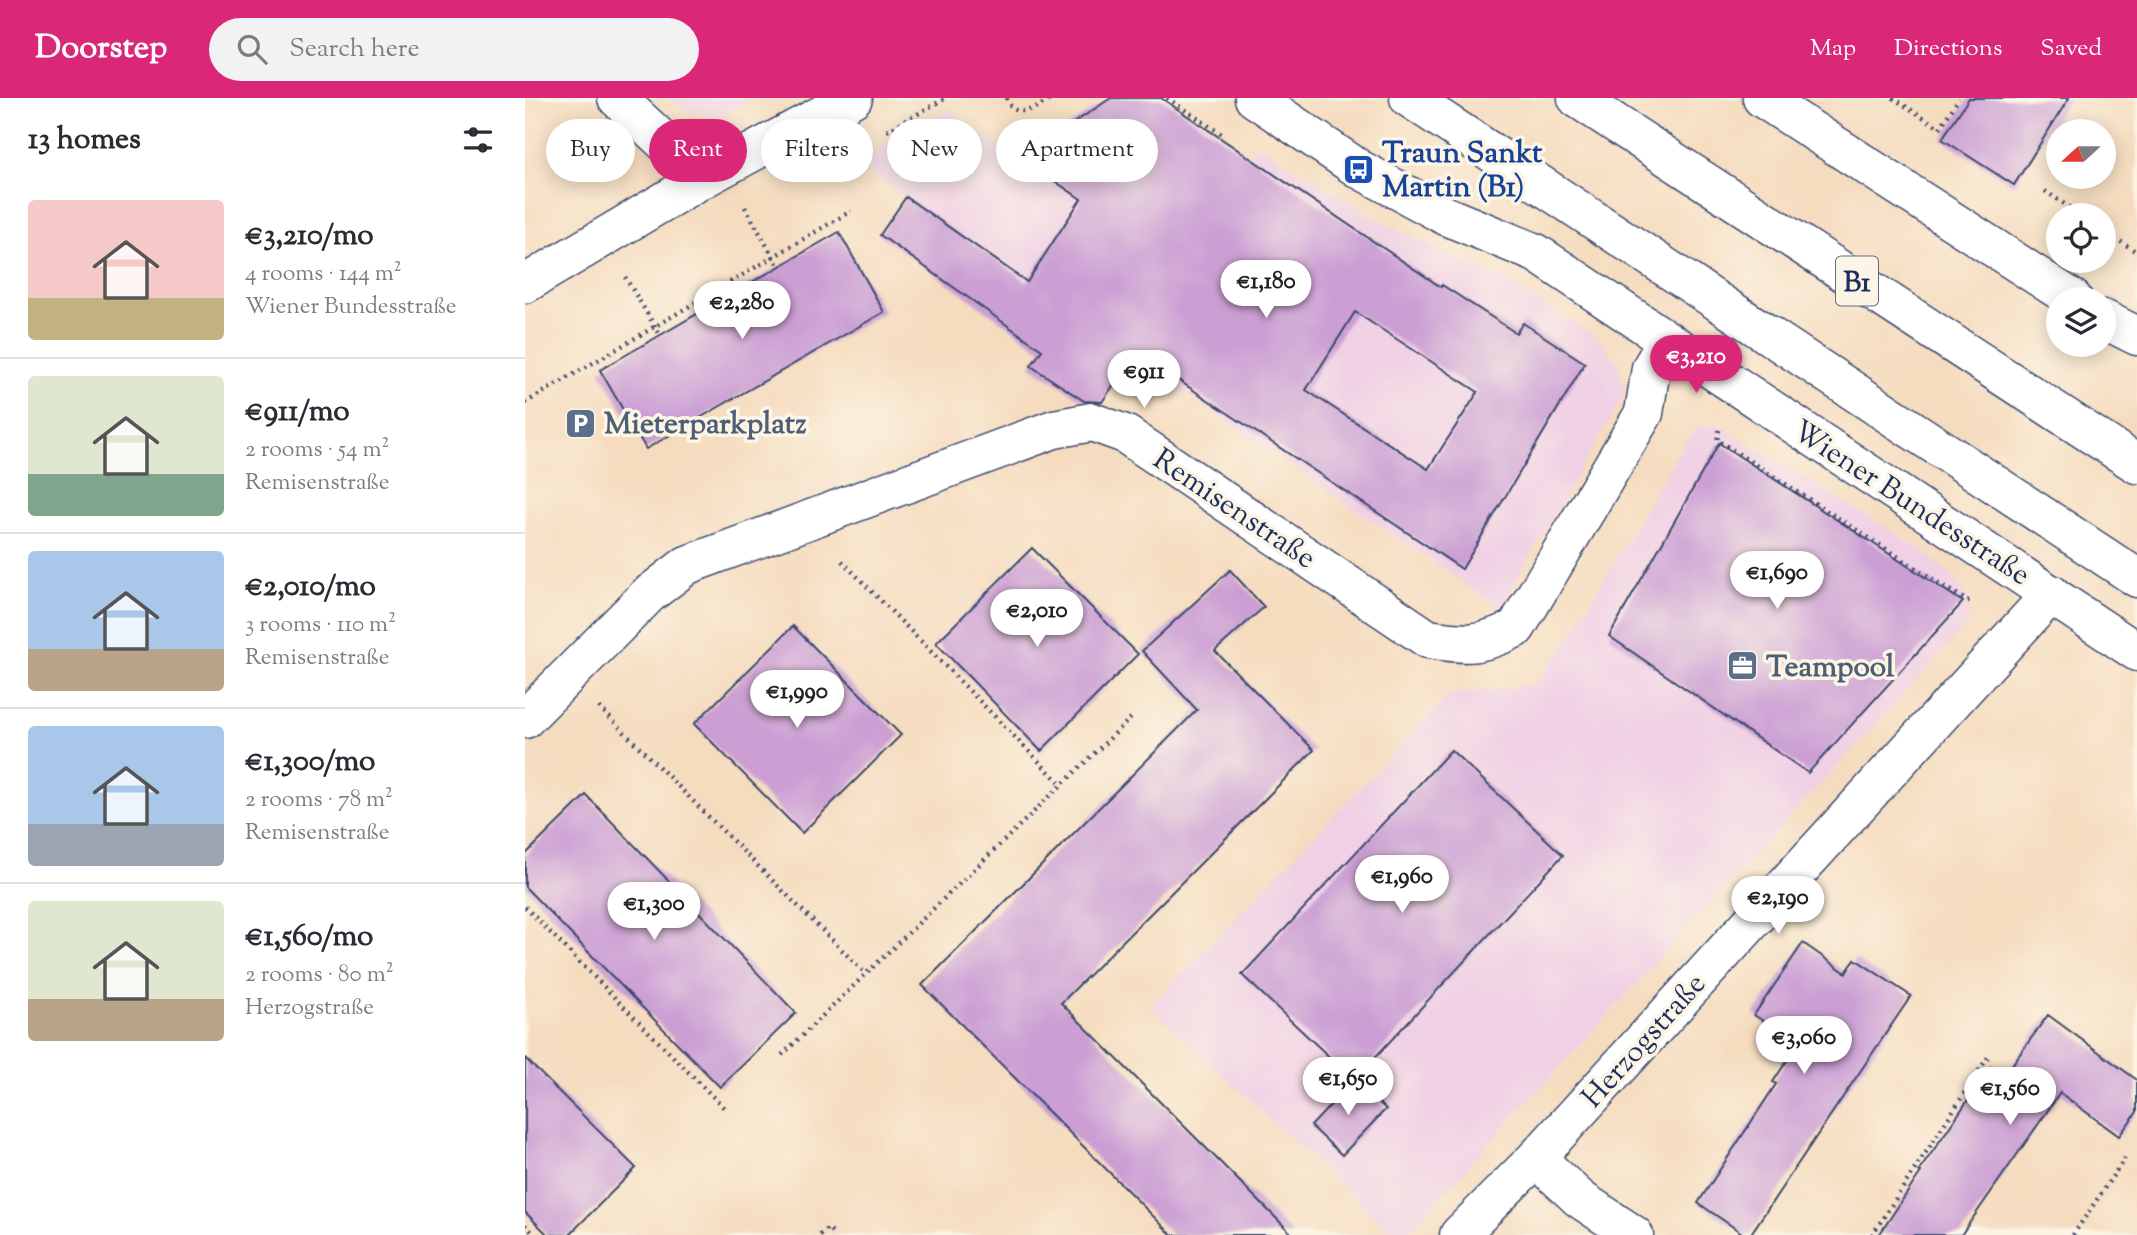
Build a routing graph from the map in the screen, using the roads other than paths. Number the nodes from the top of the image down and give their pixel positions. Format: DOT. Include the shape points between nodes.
graph roads {
  1 [pos="617,98"];
  2 [pos="853,98"];
  3 [pos="1254,98"];
  4 [pos="1409,98"];
  5 [pos="1577,98"];
  6 [pos="1762,98"];
  7 [pos="695,183"];
  8 [pos="525,284"];
  9 [pos="2054,287"];
  10 [pos="2116,326"];
  11 [pos="2137,337"];
  12 [pos="1667,341"];
  13 [pos="2137,464"];
  14 [pos="2137,578"];
  15 [pos="2051,594"];
  16 [pos="2137,652"];
  17 [pos="525,719"];
  18 [pos="1536,1158"];
  19 [pos="1459,1235"];
  20 [pos="1635,1235"];
  1 -- 7 [label="street" via="677,154"];
  2 -- 7 [label="street"];
  3 -- 12 [label="street, Wiener Bundesstraße" via="1359,169 1447,216 1536,253"];
  4 -- 14 [label="street, Wiener Bundesstraße"];
  5 -- 13 [label="street, B1"];
  6 -- 9 [label="street"];
  7 -- 8 [label="street"];
  10 -- 11 [label="street"];
  12 -- 15 [label="street, Wiener Bundesstraße"];
  12 -- 17 [label="street, Remisenstraße" via="1651,368 1644,413 1516,628 1494,639 1466,645 1428,639 1125,433 1092,422 1054,429 687,565 648,595"];
  15 -- 16 [label="street, Wiener Bundesstraße"];
  15 -- 18 [label="street, Herzogstraße"];
  18 -- 19 [label="street, Herzogstraße"];
  18 -- 20 [label="street" via="1580,1199"];
}
